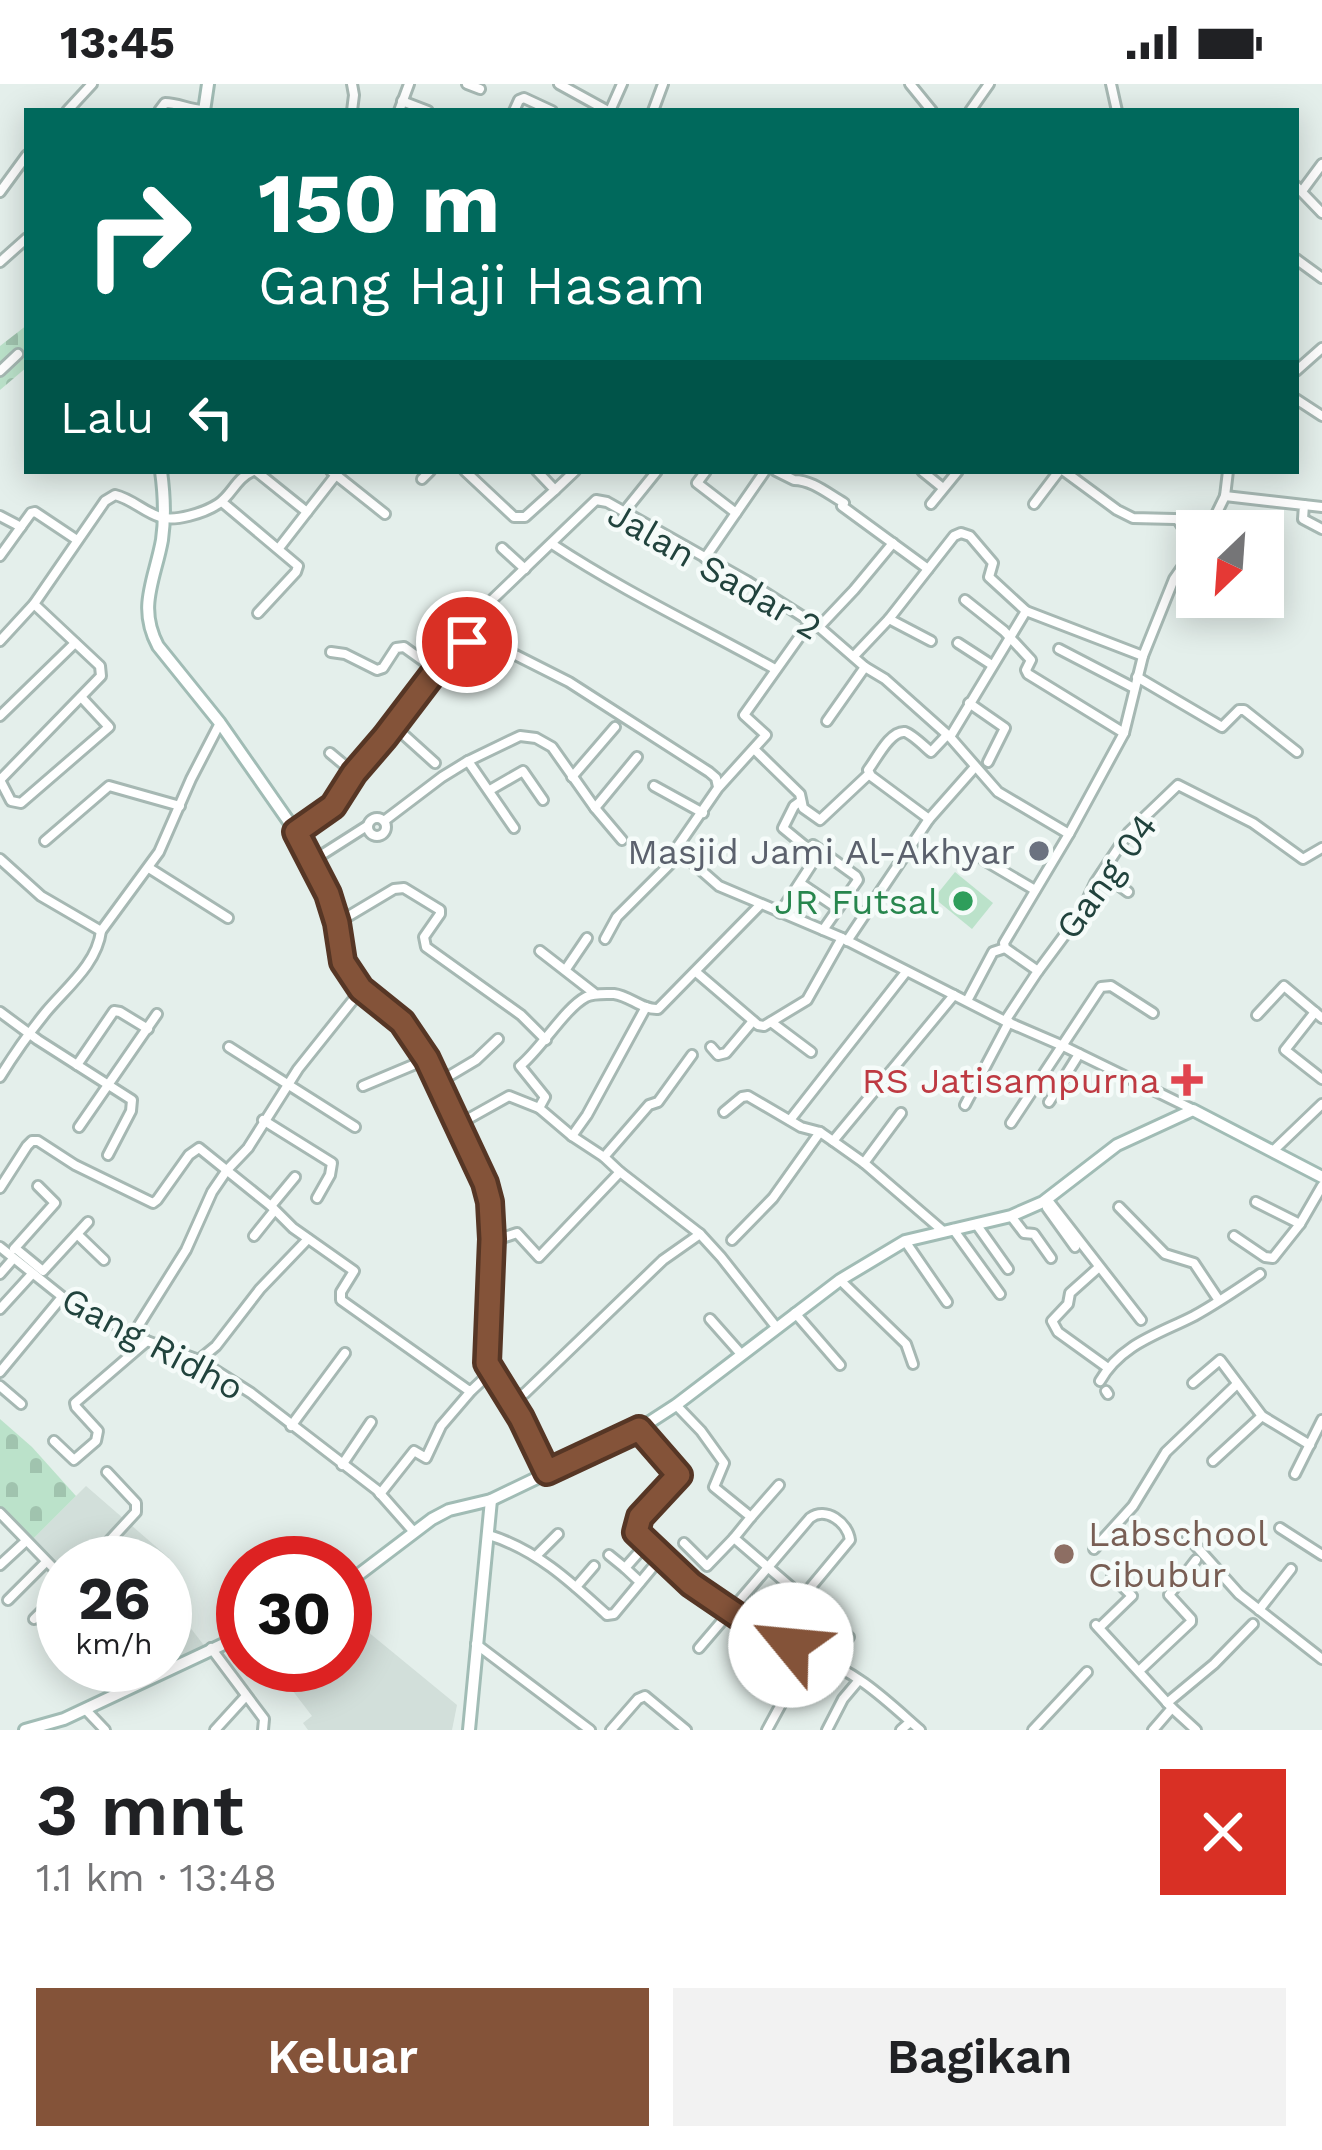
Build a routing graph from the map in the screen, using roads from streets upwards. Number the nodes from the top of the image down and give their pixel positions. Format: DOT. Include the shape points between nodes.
graph roads {
  1 [pos="92,84"];
  2 [pos="409,84"];
  3 [pos="467,84"];
  4 [pos="559,84"];
  5 [pos="910,84"];
  6 [pos="976,84"];
  7 [pos="986,88"];
  8 [pos="479,89"];
  9 [pos="579,89"];
  10 [pos="401,106"];
  11 [pos="70,108"];
  12 [pos="515,108"];
  13 [pos="546,108"];
  14 [pos="605,108"];
  15 [pos="930,108"];
  16 [pos="24,158"];
  17 [pos="1322,164"];
  18 [pos="1299,189"];
  19 [pos="0,192"];
  20 [pos="1322,213"];
  21 [pos="24,241"];
  22 [pos="0,262"];
  23 [pos="1322,348"];
  24 [pos="18,354"];
  25 [pos="1299,368"];
  26 [pos="0,371"];
  27 [pos="161,474"];
  28 [pos="247,474"];
  29 [pos="258,474"];
  30 [pos="334,474"];
  31 [pos="337,474"];
  32 [pos="427,474"];
  33 [pos="468,474"];
  34 [pos="541,474"];
  35 [pos="571,474"];
  36 [pos="655,474"];
  37 [pos="704,474"];
  38 [pos="763,474"];
  39 [pos="785,474"];
  40 [pos="926,474"];
  41 [pos="955,474"];
  42 [pos="1059,474"];
  43 [pos="1066,474"];
  44 [pos="1228,474"];
  45 [pos="422,479"];
  46 [pos="943,488"];
  47 [pos="555,490"];
  48 [pos="1226,496"];
  49 [pos="222,502"];
  50 [pos="931,504"];
  51 [pos="1034,504"];
  52 [pos="1304,506"];
  53 [pos="1322,507"];
  54 [pos="1220,510"];
  55 [pos="307,512"];
  56 [pos="624,512"];
  57 [pos="736,513"];
  58 [pos="386,514"];
  59 [pos="0,516"];
  60 [pos="163,519"];
  61 [pos="1176,520"];
  62 [pos="21,526"];
  63 [pos="1322,529"];
  64 [pos="77,540"];
  65 [pos="893,543"];
  66 [pos="552,544"];
  67 [pos="279,548"];
  68 [pos="502,548"];
  69 [pos="0,556"];
  70 [pos="705,559"];
  71 [pos="525,569"];
  72 [pos="928,569"];
  73 [pos="1176,576"];
  74 [pos="965,600"];
  75 [pos="34,604"];
  76 [pos="1026,610"];
  77 [pos="258,613"];
  78 [pos="889,620"];
  79 [pos="814,624"];
  80 [pos="473,634"];
  81 [pos="1010,638"];
  82 [pos="0,641"];
  83 [pos="931,641"];
  84 [pos="75,643"];
  85 [pos="958,643"];
  86 [pos="1058,649"];
  87 [pos="331,652"];
  88 [pos="854,656"];
  89 [pos="1143,656"];
  90 [pos="992,665"];
  91 [pos="865,667"];
  92 [pos="775,669"];
  93 [pos="436,670"];
  94 [pos="1137,677"];
  95 [pos="1134,688"];
  96 [pos="82,698"];
  97 [pos="969,703"];
  98 [pos="0,716"];
  99 [pos="827,721"];
  100 [pos="220,723"];
  101 [pos="394,726"];
  102 [pos="615,727"];
  103 [pos="1124,733"];
  104 [pos="948,736"];
  105 [pos="754,749"];
  106 [pos="1297,752"];
  107 [pos="330,753"];
  108 [pos="637,757"];
  109 [pos="468,761"];
  110 [pos="988,762"];
  111 [pos="435,763"];
  112 [pos="975,767"];
  113 [pos="354,773"];
  114 [pos="869,774"];
  115 [pos="572,777"];
  116 [pos="0,780"];
  117 [pos="654,786"];
  118 [pos="718,788"];
  119 [pos="490,790"];
  120 [pos="543,800"];
  121 [pos="802,804"];
  122 [pos="180,806"];
  123 [pos="595,808"];
  124 [pos="703,813"];
  125 [pos="929,819"];
  126 [pos="384,821"];
  127 [pos="368,826"];
  128 [pos="514,828"];
  129 [pos="296,832"];
  130 [pos="795,833"];
  131 [pos="1069,834"];
  132 [pos="622,839"];
  133 [pos="45,842"];
  134 [pos="1322,848"];
  135 [pos="681,853"];
  136 [pos="0,860"];
  137 [pos="984,860"];
  138 [pos="312,861"];
  139 [pos="149,868"];
  140 [pos="1102,873"];
  141 [pos="803,885"];
  142 [pos="1035,890"];
  143 [pos="1128,892"];
  144 [pos="760,905"];
  145 [pos="837,908"];
  146 [pos="780,913"];
  147 [pos="228,918"];
  148 [pos="337,923"];
  149 [pos="823,930"];
  150 [pos="101,931"];
  151 [pos="586,938"];
  152 [pos="605,939"];
  153 [pos="845,939"];
  154 [pos="1005,948"];
  155 [pos="540,950"];
  156 [pos="566,969"];
  157 [pos="1037,971"];
  158 [pos="696,972"];
  159 [pos="906,972"];
  160 [pos="361,989"];
  161 [pos="596,994"];
  162 [pos="954,995"];
  163 [pos="967,1001"];
  164 [pos="646,1007"];
  165 [pos="0,1012"];
  166 [pos="1153,1013"];
  167 [pos="158,1014"];
  168 [pos="1257,1015"];
  169 [pos="1319,1015"];
  170 [pos="753,1021"];
  171 [pos="771,1022"];
  172 [pos="1007,1022"];
  173 [pos="148,1029"];
  174 [pos="29,1034"];
  175 [pos="498,1039"];
  176 [pos="546,1040"];
  177 [pos="1063,1046"];
  178 [pos="229,1047"];
  179 [pos="711,1047"];
  180 [pos="811,1052"];
  181 [pos="1079,1054"];
  182 [pos="692,1055"];
  183 [pos="427,1059"];
  184 [pos="77,1065"];
  185 [pos="0,1077"];
  186 [pos="1322,1079"];
  187 [pos="439,1082"];
  188 [pos="286,1085"];
  189 [pos="110,1086"];
  190 [pos="363,1086"];
  191 [pos="1049,1102"];
  192 [pos="1322,1104"];
  193 [pos="965,1106"];
  194 [pos="539,1108"];
  195 [pos="1193,1110"];
  196 [pos="724,1112"];
  197 [pos="901,1114"];
  198 [pos="263,1120"];
  199 [pos="790,1120"];
  200 [pos="1011,1123"];
  201 [pos="458,1125"];
  202 [pos="79,1127"];
  203 [pos="355,1127"];
  204 [pos="820,1132"];
  205 [pos="572,1136"];
  206 [pos="833,1141"];
  207 [pos="1274,1150"];
  208 [pos="107,1155"];
  209 [pos="604,1156"];
  210 [pos="864,1162"];
  211 [pos="227,1170"];
  212 [pos="620,1172"];
  213 [pos="295,1178"];
  214 [pos="1322,1182"];
  215 [pos="38,1186"];
  216 [pos="0,1187"];
  217 [pos="317,1198"];
  218 [pos="1045,1201"];
  219 [pos="1256,1202"];
  220 [pos="272,1208"];
  221 [pos="1119,1208"];
  222 [pos="1011,1216"];
  223 [pos="88,1222"];
  224 [pos="976,1224"];
  225 [pos="1300,1224"];
  226 [pos="948,1230"];
  227 [pos="77,1234"];
  228 [pos="700,1234"];
  229 [pos="254,1236"];
  230 [pos="1234,1236"];
  231 [pos="308,1239"];
  232 [pos="492,1239"];
  233 [pos="732,1240"];
  234 [pos="905,1241"];
  235 [pos="1076,1247"];
  236 [pos="9,1252"];
  237 [pos="1051,1258"];
  238 [pos="104,1260"];
  239 [pos="1098,1268"];
  240 [pos="1008,1269"];
  241 [pos="0,1274"];
  242 [pos="32,1274"];
  243 [pos="1260,1274"];
  244 [pos="840,1280"];
  245 [pos="1000,1294"];
  246 [pos="62,1297"];
  247 [pos="1218,1299"];
  248 [pos="946,1302"];
  249 [pos="0,1309"];
  250 [pos="795,1313"];
  251 [pos="710,1319"];
  252 [pos="1142,1320"];
  253 [pos="777,1328"];
  254 [pos="134,1334"];
  255 [pos="147,1341"];
  256 [pos="345,1353"];
  257 [pos="740,1354"];
  258 [pos="199,1360"];
  259 [pos="913,1364"];
  260 [pos="840,1365"];
  261 [pos="1108,1368"];
  262 [pos="0,1372"];
  263 [pos="491,1372"];
  264 [pos="1100,1381"];
  265 [pos="1193,1383"];
  266 [pos="1236,1385"];
  267 [pos="0,1386"];
  268 [pos="472,1390"];
  269 [pos="509,1400"];
  270 [pos="21,1404"];
  271 [pos="676,1405"];
  272 [pos="1262,1416"];
  273 [pos="1322,1420"];
  274 [pos="371,1422"];
  275 [pos="291,1426"];
  276 [pos="639,1429"];
  277 [pos="1319,1434"];
  278 [pos="54,1441"];
  279 [pos="1310,1445"];
  280 [pos="1213,1461"];
  281 [pos="343,1465"];
  282 [pos="106,1472"];
  283 [pos="547,1472"];
  284 [pos="1295,1474"];
  285 [pos="779,1485"];
  286 [pos="380,1494"];
  287 [pos="491,1500"];
  288 [pos="0,1513"];
  289 [pos="751,1517"];
  290 [pos="1280,1528"];
  291 [pos="414,1532"];
  292 [pos="489,1534"];
  293 [pos="559,1534"];
  294 [pos="114,1536"];
  295 [pos="1188,1537"];
  296 [pos="734,1538"];
  297 [pos="26,1541"];
  298 [pos="648,1543"];
  299 [pos="684,1543"];
  300 [pos="1094,1549"];
  301 [pos="36,1552"];
  302 [pos="537,1555"];
  303 [pos="609,1555"];
  304 [pos="1322,1555"];
  305 [pos="662,1556"];
  306 [pos="1196,1560"];
  307 [pos="372,1564"];
  308 [pos="0,1565"];
  309 [pos="594,1566"];
  310 [pos="625,1568"];
  311 [pos="1291,1569"];
  312 [pos="768,1570"];
  313 [pos="36,1572"];
  314 [pos="1112,1576"];
  315 [pos="640,1582"];
  316 [pos="576,1587"];
  317 [pos="803,1599"];
  318 [pos="8,1600"];
  319 [pos="1259,1610"];
  320 [pos="729,1611"];
  321 [pos="821,1613"];
  322 [pos="1253,1624"];
  323 [pos="770,1637"];
  324 [pos="476,1644"];
  325 [pos="216,1646"];
  326 [pos="212,1648"];
  327 [pos="699,1648"];
  328 [pos="192,1658"];
  329 [pos="1322,1659"];
  330 [pos="836,1664"];
  331 [pos="742,1670"];
  332 [pos="1139,1671"];
  333 [pos="1087,1672"];
  334 [pos="859,1680"];
  335 [pos="121,1692"];
  336 [pos="246,1696"];
  337 [pos="1170,1705"];
  338 [pos="85,1709"];
  339 [pos="910,1722"];
  340 [pos="679,1728"];
  341 [pos="1036,1729"];
  342 [pos="25,1730"];
  343 [pos="105,1730"];
  344 [pos="215,1730"];
  345 [pos="263,1730"];
  346 [pos="469,1730"];
  347 [pos="590,1730"];
  348 [pos="611,1730"];
  349 [pos="766,1730"];
  350 [pos="826,1730"];
  351 [pos="901,1730"];
  352 [pos="920,1730"];
  353 [pos="1153,1730"];
  354 [pos="1196,1730"];
  1 -- 11 [label="street"];
  2 -- 10 [label="street"];
  3 -- 8 [label="street"];
  4 -- 9 [label="street"];
  5 -- 15 [label="street"];
  6 -- 7 [label="street"];
  9 -- 14 [label="street"];
  12 -- 13 [label="street" via="524,98"];
  16 -- 19 [label="street"];
  17 -- 18 [label="street"];
  18 -- 20 [label="street"];
  21 -- 22 [label="street"];
  23 -- 25 [label="street"];
  24 -- 26 [label="street"];
  27 -- 60 [label="street"];
  28 -- 49 [label="street"];
  29 -- 55 [label="street"];
  30 -- 55 [label="street"];
  31 -- 58 [label="street"];
  32 -- 45 [label="street"];
  33 -- 47 [label="street" via="514,517 525,517"];
  34 -- 47 [label="street"];
  35 -- 47 [label="street"];
  36 -- 56 [label="street"];
  37 -- 57 [label="street" via="697,483"];
  38 -- 57 [label="street"];
  39 -- 65 [label="street" via="844,503"];
  40 -- 46 [label="street"];
  41 -- 46 [label="street"];
  42 -- 51 [label="street"];
  43 -- 61 [label="street" via="1124,514"];
  44 -- 48 [label="street"];
  46 -- 50 [label="street"];
  48 -- 52 [label="street"];
  48 -- 54 [label="street"];
  49 -- 60 [label="street"];
  49 -- 67 [label="street"];
  52 -- 53 [label="street"];
  52 -- 63 [label="street" via="1303,519"];
  55 -- 67 [label="street"];
  56 -- 66 [label="street, Jalan Sadar 2" via="596,500"];
  56 -- 70 [label="street, Jalan Sadar 2"];
  57 -- 70 [label="street"];
  59 -- 62 [label="street"];
  60 -- 64 [label="street" via="115,495"];
  60 -- 100 [label="street" via="150,632"];
  62 -- 64 [label="street" via="35,512"];
  62 -- 69 [label="street"];
  64 -- 75 [label="street"];
  65 -- 72 [label="street"];
  65 -- 79 [label="street"];
  66 -- 71 [label="street, Jalan Sadar 2"];
  66 -- 92 [label="street"];
  67 -- 77 [label="street" via="298,566"];
  68 -- 71 [label="street"];
  70 -- 79 [label="street, Jalan Sadar 2"];
  71 -- 80 [label="street, Jalan Sadar 2" via="493,599"];
  72 -- 76 [label="street" via="961,532 993,563 989,577"];
  72 -- 78 [label="street"];
  73 -- 89 [label="street"];
  74 -- 81 [label="street"];
  75 -- 82 [label="street"];
  75 -- 84 [label="street"];
  76 -- 81 [label="street"];
  76 -- 89 [label="street"];
  78 -- 83 [label="street"];
  78 -- 88 [label="street"];
  79 -- 88 [label="street, Jalan Sadar 2"];
  79 -- 92 [label="street"];
  80 -- 93 [label="street, Jalan Sadar 2"];
  80 -- 118 [label="street" via="619,713 709,772"];
  81 -- 90 [label="street"];
  81 -- 103 [label="street" via="1031,660 1026,673"];
  84 -- 96 [label="street" via="102,671"];
  84 -- 98 [label="street"];
  85 -- 90 [label="street"];
  86 -- 95 [label="street"];
  87 -- 93 [label="street" via="377,670 404,647"];
  88 -- 91 [label="street, Jalan Sadar 2"];
  89 -- 94 [label="street"];
  90 -- 97 [label="street"];
  91 -- 99 [label="street"];
  91 -- 104 [label="street, Jalan Sadar 2"];
  92 -- 105 [label="street" via="744,715 766,735"];
  93 -- 101 [label="street, Jalan Sadar 2"];
  94 -- 95 [label="street"];
  94 -- 106 [label="street" via="1222,727 1244,710"];
  95 -- 103 [label="street"];
  96 -- 116 [label="street"];
  96 -- 116 [label="street" via="109,727 20,803"];
  97 -- 104 [label="street"];
  97 -- 110 [label="street" via="1005,728"];
  100 -- 122 [label="street"];
  100 -- 129 [label="street"];
  101 -- 111 [label="street"];
  101 -- 113 [label="street, Jalan Sadar 2"];
  102 -- 115 [label="street"];
  103 -- 131 [label="street"];
  104 -- 112 [label="street, Jalan Sadar 2"];
  104 -- 114 [label="street" via="931,752 900,732"];
  105 -- 118 [label="street"];
  105 -- 121 [label="street"];
  107 -- 113 [label="street"];
  108 -- 123 [label="street"];
  109 -- 115 [label="street" via="526,736 552,747"];
  109 -- 119 [label="street"];
  109 -- 126 [label="street"];
  112 -- 125 [label="street"];
  112 -- 131 [label="street, Jalan Sadar 2" via="998,792"];
  113 -- 129 [label="street, Jalan Sadar 2" via="333,806"];
  114 -- 121 [label="street" via="823,820"];
  114 -- 125 [label="street"];
  115 -- 123 [label="street"];
  117 -- 124 [label="street"];
  118 -- 124 [label="street"];
  119 -- 120 [label="street" via="523,771"];
  119 -- 128 [label="street"];
  121 -- 146 [label="street" via="783,828 817,856"];
  122 -- 133 [label="street" via="109,786"];
  122 -- 139 [label="street"];
  123 -- 132 [label="street"];
  124 -- 135 [label="street" via="678,846"];
  125 -- 153 [label="street"];
  126 -- 127 [label="street"];
  126 -- 127 [label="street" via="380,836"];
  127 -- 138 [label="street"];
  129 -- 138 [label="street"];
  130 -- 145 [label="street" via="857,878"];
  131 -- 142 [label="street"];
  134 -- 140 [label="street, Gang 04" via="1303,859 1178,785"];
  135 -- 144 [label="street" via="719,886"];
  135 -- 152 [label="street"];
  136 -- 150 [label="street"];
  137 -- 142 [label="street"];
  138 -- 148 [label="street"];
  139 -- 147 [label="street"];
  139 -- 150 [label="street"];
  140 -- 143 [label="street"];
  140 -- 157 [label="street, Gang 04"];
  141 -- 145 [label="street"];
  142 -- 154 [label="street"];
  144 -- 146 [label="street"];
  144 -- 158 [label="street"];
  145 -- 149 [label="street"];
  146 -- 149 [label="street"];
  148 -- 160 [label="street" via="343,962"];
  148 -- 176 [label="street" via="399,886 440,910 427,947"];
  149 -- 153 [label="street"];
  150 -- 174 [label="street" via="99,946"];
  151 -- 156 [label="street"];
  153 -- 159 [label="street"];
  153 -- 171 [label="street" via="807,1000"];
  154 -- 157 [label="street"];
  154 -- 163 [label="street" via="993,952"];
  155 -- 156 [label="street"];
  156 -- 161 [label="street"];
  157 -- 172 [label="street, Gang 04"];
  158 -- 164 [label="street" via="658,1009"];
  158 -- 170 [label="street"];
  159 -- 162 [label="street"];
  159 -- 199 [label="street"];
  160 -- 183 [label="street" via="402,1022"];
  160 -- 188 [label="street"];
  161 -- 164 [label="street" via="621,994"];
  161 -- 176 [label="street"];
  162 -- 163 [label="street"];
  162 -- 206 [label="street"];
  163 -- 172 [label="street"];
  164 -- 205 [label="street"];
  165 -- 174 [label="street"];
  166 -- 177 [label="street" via="1102,986"];
  167 -- 173 [label="street"];
  168 -- 169 [label="street" via="1284,986"];
  169 -- 186 [label="street" via="1285,1050"];
  170 -- 171 [label="street"];
  170 -- 179 [label="street" via="726,1053"];
  171 -- 180 [label="street"];
  172 -- 177 [label="street"];
  172 -- 193 [label="street, Gang 04"];
  173 -- 184 [label="street" via="114,1011"];
  173 -- 189 [label="street"];
  174 -- 184 [label="street"];
  174 -- 185 [label="street"];
  175 -- 187 [label="street"];
  176 -- 194 [label="street" via="520,1066 545,1097"];
  177 -- 181 [label="street"];
  177 -- 200 [label="street"];
  178 -- 188 [label="street"];
  181 -- 191 [label="street"];
  181 -- 195 [label="street"];
  182 -- 209 [label="street"];
  183 -- 187 [label="street"];
  183 -- 190 [label="street"];
  184 -- 189 [label="street"];
  187 -- 201 [label="street"];
  188 -- 198 [label="street"];
  188 -- 203 [label="street"];
  189 -- 202 [label="street"];
  189 -- 208 [label="street" via="133,1105"];
  192 -- 207 [label="street"];
  194 -- 201 [label="street" via="509,1096"];
  194 -- 205 [label="street"];
  195 -- 207 [label="street"];
  195 -- 218 [label="street" via="1117,1145"];
  196 -- 199 [label="street" via="748,1096"];
  197 -- 210 [label="street"];
  198 -- 211 [label="street"];
  198 -- 217 [label="street" via="332,1163"];
  199 -- 204 [label="street"];
  201 -- 232 [label="street" via="485,1183"];
  204 -- 206 [label="street"];
  204 -- 233 [label="street"];
  205 -- 209 [label="street"];
  206 -- 210 [label="street"];
  207 -- 214 [label="street"];
  209 -- 212 [label="street"];
  210 -- 226 [label="street"];
  211 -- 216 [label="street" via="194,1150 153,1202 32,1141"];
  211 -- 220 [label="street"];
  211 -- 254 [label="street"];
  212 -- 228 [label="street"];
  212 -- 232 [label="street" via="539,1257 517,1233"];
  213 -- 220 [label="street"];
  214 -- 225 [label="street"];
  215 -- 236 [label="street" via="55,1204"];
  218 -- 222 [label="street"];
  218 -- 235 [label="street"];
  218 -- 239 [label="street"];
  219 -- 225 [label="street"];
  220 -- 229 [label="street"];
  220 -- 231 [label="street"];
  221 -- 247 [label="street" via="1165,1255 1194,1263"];
  222 -- 224 [label="street"];
  222 -- 237 [label="street"];
  223 -- 227 [label="street"];
  224 -- 226 [label="street"];
  224 -- 240 [label="street"];
  225 -- 230 [label="street" via="1269,1258"];
  226 -- 234 [label="street"];
  226 -- 245 [label="street"];
  227 -- 236 [label="street" via="44,1271"];
  227 -- 238 [label="street"];
  228 -- 253 [label="street"];
  228 -- 269 [label="street"];
  231 -- 258 [label="street"];
  231 -- 268 [label="street" via="353,1271 341,1300"];
  232 -- 263 [label="street"];
  234 -- 244 [label="street"];
  234 -- 248 [label="street"];
  236 -- 241 [label="street"];
  236 -- 242 [label="street, Gang Ridho"];
  239 -- 252 [label="street"];
  239 -- 261 [label="street" via="1052,1321"];
  242 -- 246 [label="street, Gang Ridho"];
  242 -- 249 [label="street"];
  243 -- 247 [label="street"];
  244 -- 250 [label="street"];
  244 -- 259 [label="street" via="905,1344"];
  246 -- 254 [label="street, Gang Ridho"];
  246 -- 262 [label="street"];
  247 -- 261 [label="street" via="1140,1340"];
  250 -- 253 [label="street"];
  250 -- 260 [label="street"];
  251 -- 257 [label="street"];
  253 -- 257 [label="street"];
  254 -- 255 [label="street, Gang Ridho"];
  255 -- 258 [label="street, Gang Ridho"];
  255 -- 278 [label="street" via="75,1403 98,1431 96,1441 74,1460"];
  256 -- 275 [label="street"];
  257 -- 271 [label="street"];
  258 -- 275 [label="street, Gang Ridho"];
  261 -- 264 [label="street"];
  263 -- 268 [label="street"];
  263 -- 269 [label="street"];
  265 -- 266 [label="street" via="1220,1360"];
  266 -- 272 [label="street"];
  266 -- 300 [label="street" via="1166,1452"];
  267 -- 270 [label="street"];
  268 -- 286 [label="street" via="426,1458 414,1451"];
  269 -- 283 [label="street"];
  271 -- 276 [label="street"];
  271 -- 289 [label="street" via="724,1462 714,1487"];
  272 -- 279 [label="street"];
  272 -- 280 [label="street"];
  273 -- 277 [label="street"];
  274 -- 281 [label="street"];
  275 -- 281 [label="street, Gang Ridho"];
  276 -- 283 [label="street"];
  276 -- 298 [label="street" via="679,1475 640,1517 636,1532"];
  277 -- 279 [label="street"];
  279 -- 284 [label="street"];
  281 -- 286 [label="street, Gang Ridho"];
  282 -- 294 [label="street" via="136,1503"];
  283 -- 287 [label="street"];
  285 -- 289 [label="street"];
  286 -- 291 [label="street, Gang Ridho"];
  287 -- 291 [label="street" via="449,1510"];
  287 -- 292 [label="street"];
  288 -- 297 [label="street"];
  289 -- 296 [label="street"];
  290 -- 304 [label="street"];
  291 -- 307 [label="street"];
  292 -- 302 [label="street"];
  292 -- 324 [label="street"];
  293 -- 302 [label="street"];
  295 -- 319 [label="street"];
  296 -- 299 [label="street" via="707,1566"];
  296 -- 312 [label="street"];
  297 -- 301 [label="street"];
  297 -- 308 [label="street"];
  298 -- 305 [label="street"];
  298 -- 310 [label="street"];
  302 -- 316 [label="street"];
  303 -- 310 [label="street"];
  305 -- 315 [label="street"];
  305 -- 320 [label="street"];
  306 -- 332 [label="street" via="1168,1595 1191,1622"];
  309 -- 316 [label="street"];
  310 -- 315 [label="street"];
  311 -- 319 [label="street"];
  312 -- 317 [label="street"];
  312 -- 317 [label="street" via="814,1514 848,1529 847,1546"];
  312 -- 320 [label="street"];
  313 -- 318 [label="street"];
  314 -- 332 [label="street" via="1132,1596 1098,1626"];
  315 -- 316 [label="street" via="607,1616"];
  317 -- 321 [label="street"];
  317 -- 323 [label="street"];
  319 -- 329 [label="street"];
  320 -- 323 [label="street"];
  320 -- 327 [label="street"];
  321 -- 323 [label="street" via="791,1645"];
  321 -- 330 [label="street" via="849,1637"];
  322 -- 337 [label="street"];
  323 -- 331 [label="street"];
  324 -- 346 [label="street"];
  324 -- 347 [label="street"];
  325 -- 326 [label="street"];
  326 -- 328 [label="street"];
  326 -- 336 [label="street"];
  330 -- 334 [label="street"];
  330 -- 349 [label="street" via="803,1664"];
  332 -- 337 [label="street"];
  333 -- 341 [label="street"];
  334 -- 339 [label="street"];
  334 -- 350 [label="street"];
  335 -- 338 [label="street"];
  336 -- 344 [label="street"];
  336 -- 345 [label="street"];
  337 -- 353 [label="street"];
  337 -- 354 [label="street"];
  338 -- 342 [label="street"];
  338 -- 343 [label="street"];
  339 -- 351 [label="street"];
  339 -- 352 [label="street"];
  340 -- 348 [label="street" via="645,1696"];
}
